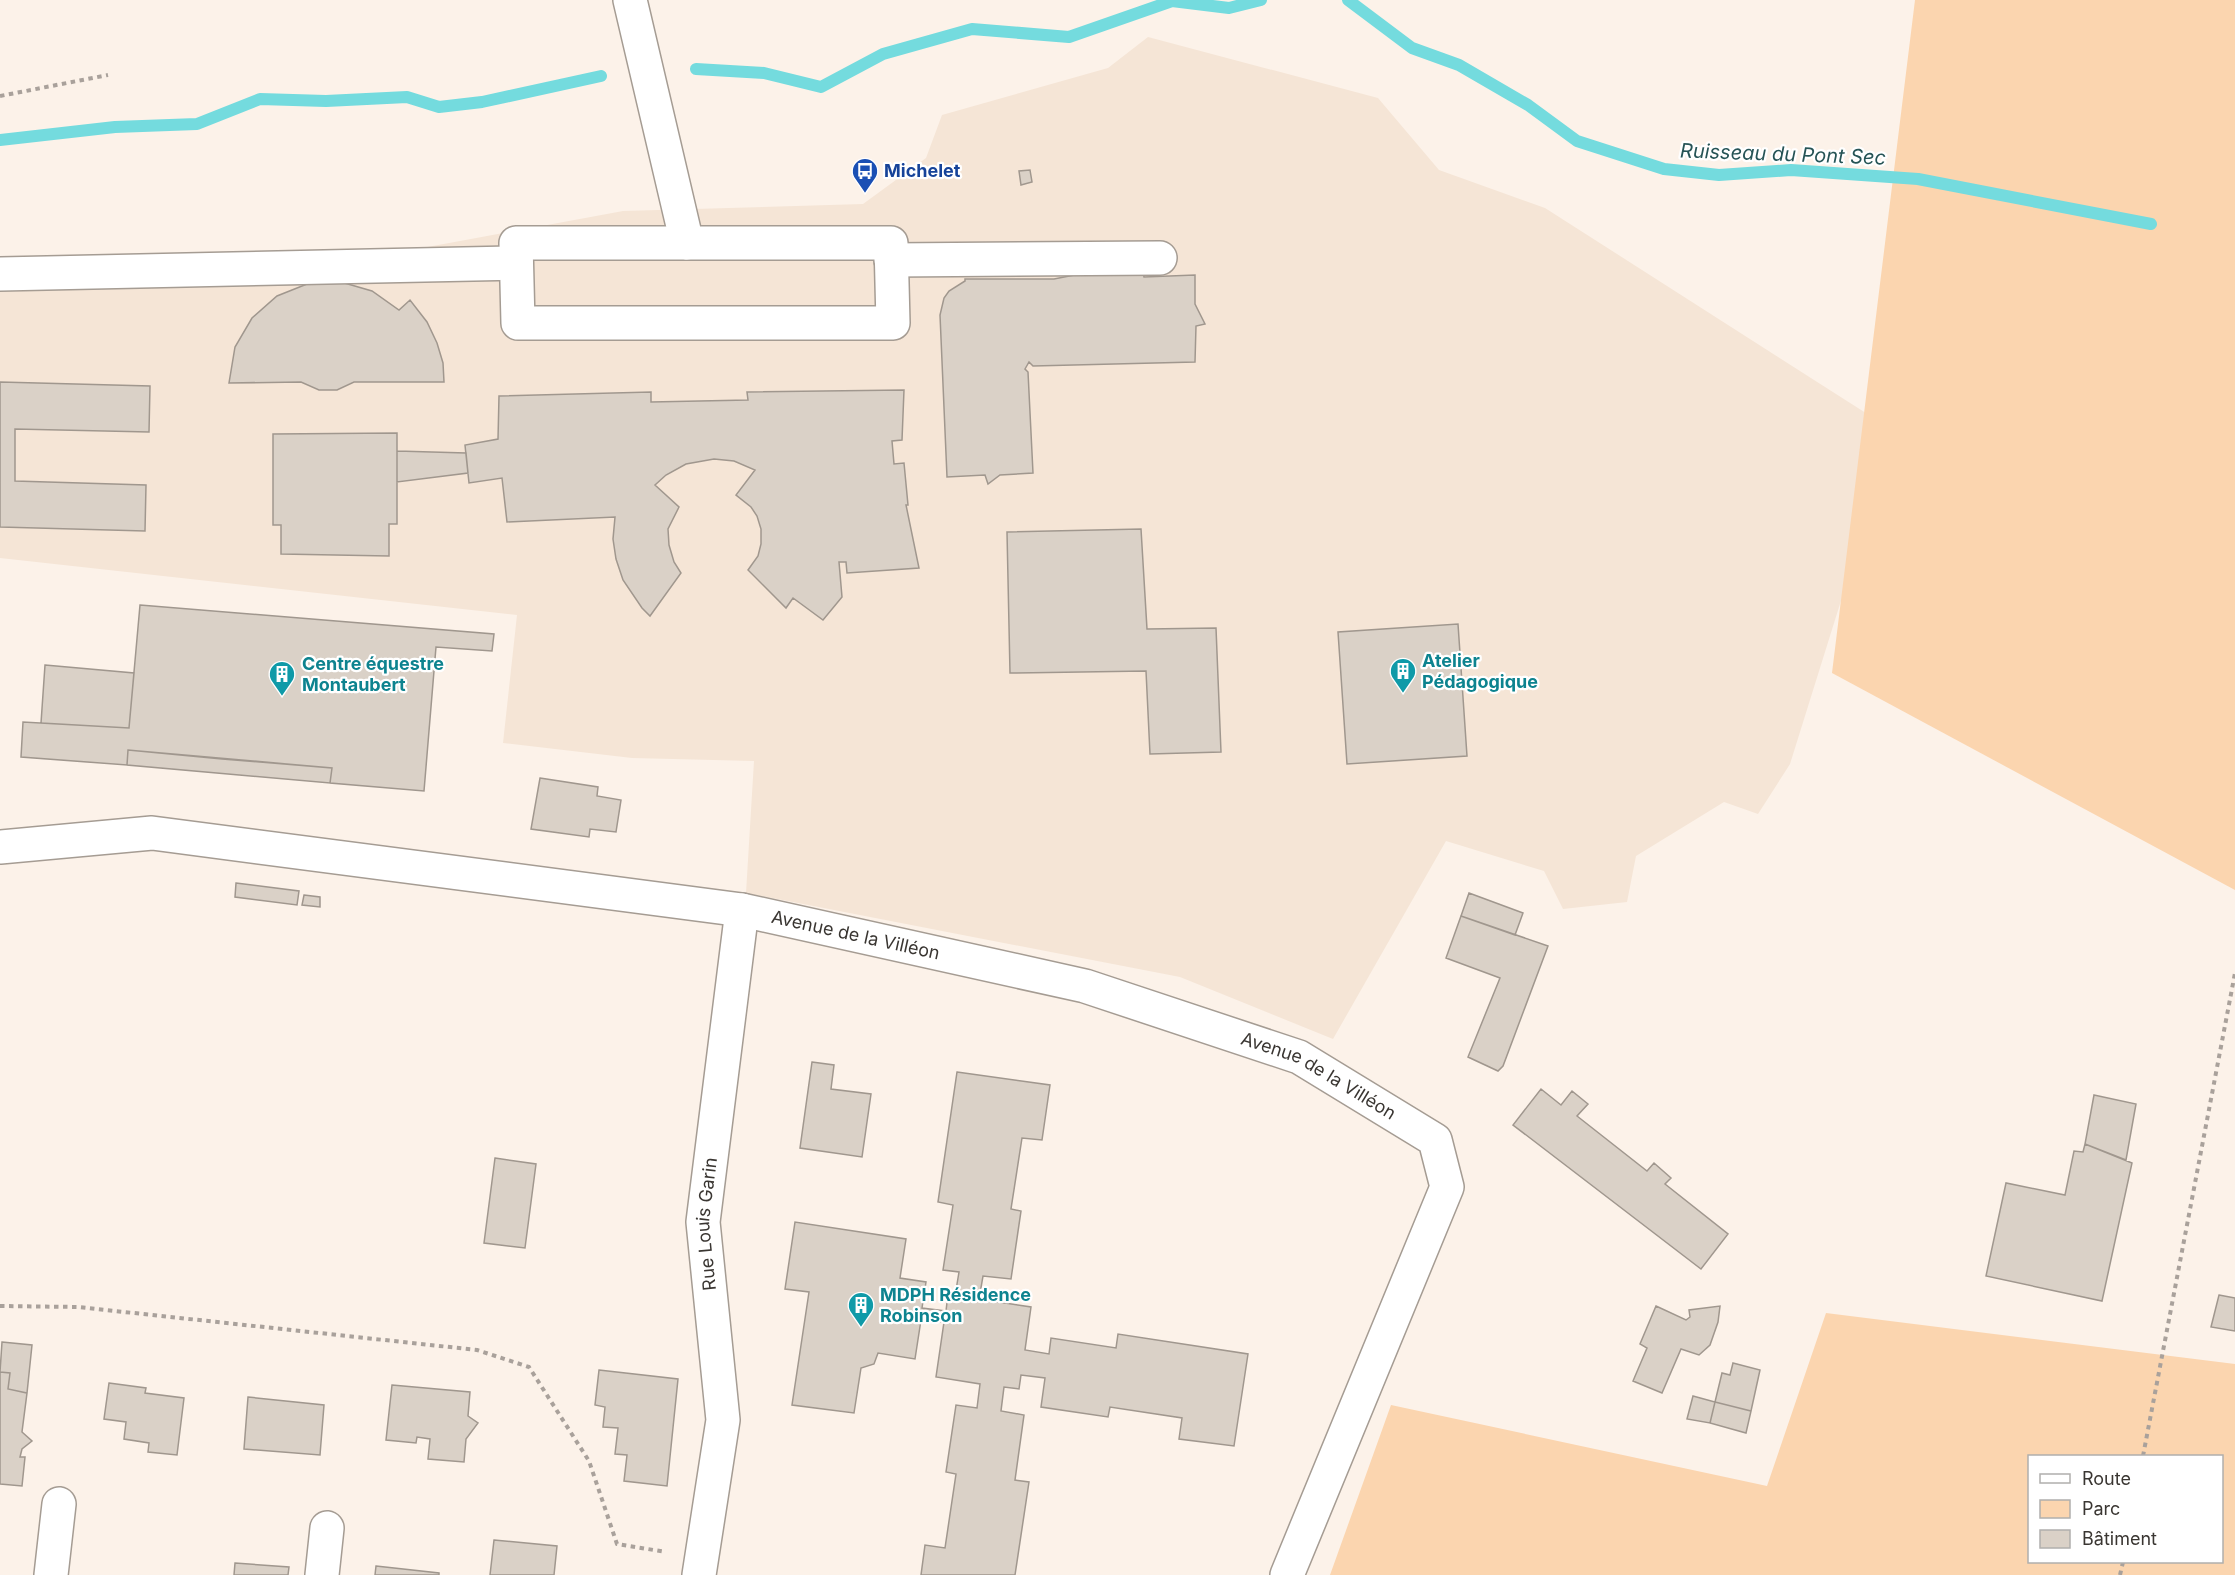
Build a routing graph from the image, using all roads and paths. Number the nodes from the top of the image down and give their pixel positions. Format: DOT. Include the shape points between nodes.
graph roads {
  1 [pos="630,0"];
  2 [pos="108,75"];
  3 [pos="0,96"];
  4 [pos="687,243"];
  5 [pos="1160,258"];
  6 [pos="891,260"];
  7 [pos="516,263"];
  8 [pos="0,274"];
  9 [pos="0,847"];
  10 [pos="742,910"];
  11 [pos="2235,973"];
  12 [pos="0,1306"];
  13 [pos="2143,1455"];
  14 [pos="59,1504"];
  15 [pos="327,1528"];
  16 [pos="701,1567"];
  17 [pos="51,1575"];
  18 [pos="322,1575"];
  19 [pos="1287,1575"];
  1 -- 4 [label="street"];
  2 -- 3 [label="path"];
  4 -- 6 [label="street" via="891,243"];
  4 -- 7 [label="street" via="516,243"];
  5 -- 6 [label="street"];
  6 -- 7 [label="street" via="893,323 518,323"];
  7 -- 8 [label="street"];
  9 -- 10 [label="street, Avenue de la Villéon" via="152,833"];
  10 -- 16 [label="street, Rue Louis Garin" via="703,1222 723,1420"];
  10 -- 19 [label="street, Avenue de la Villéon" via="1085,986 1254,1042 1299,1057 1435,1140 1447,1188"];
  11 -- 13 [label="path"];
  12 -- 16 [label="path" via="78,1307 477,1350 529,1367 589,1461 617,1544"];
  14 -- 17 [label="street"];
  15 -- 18 [label="street"];
}
